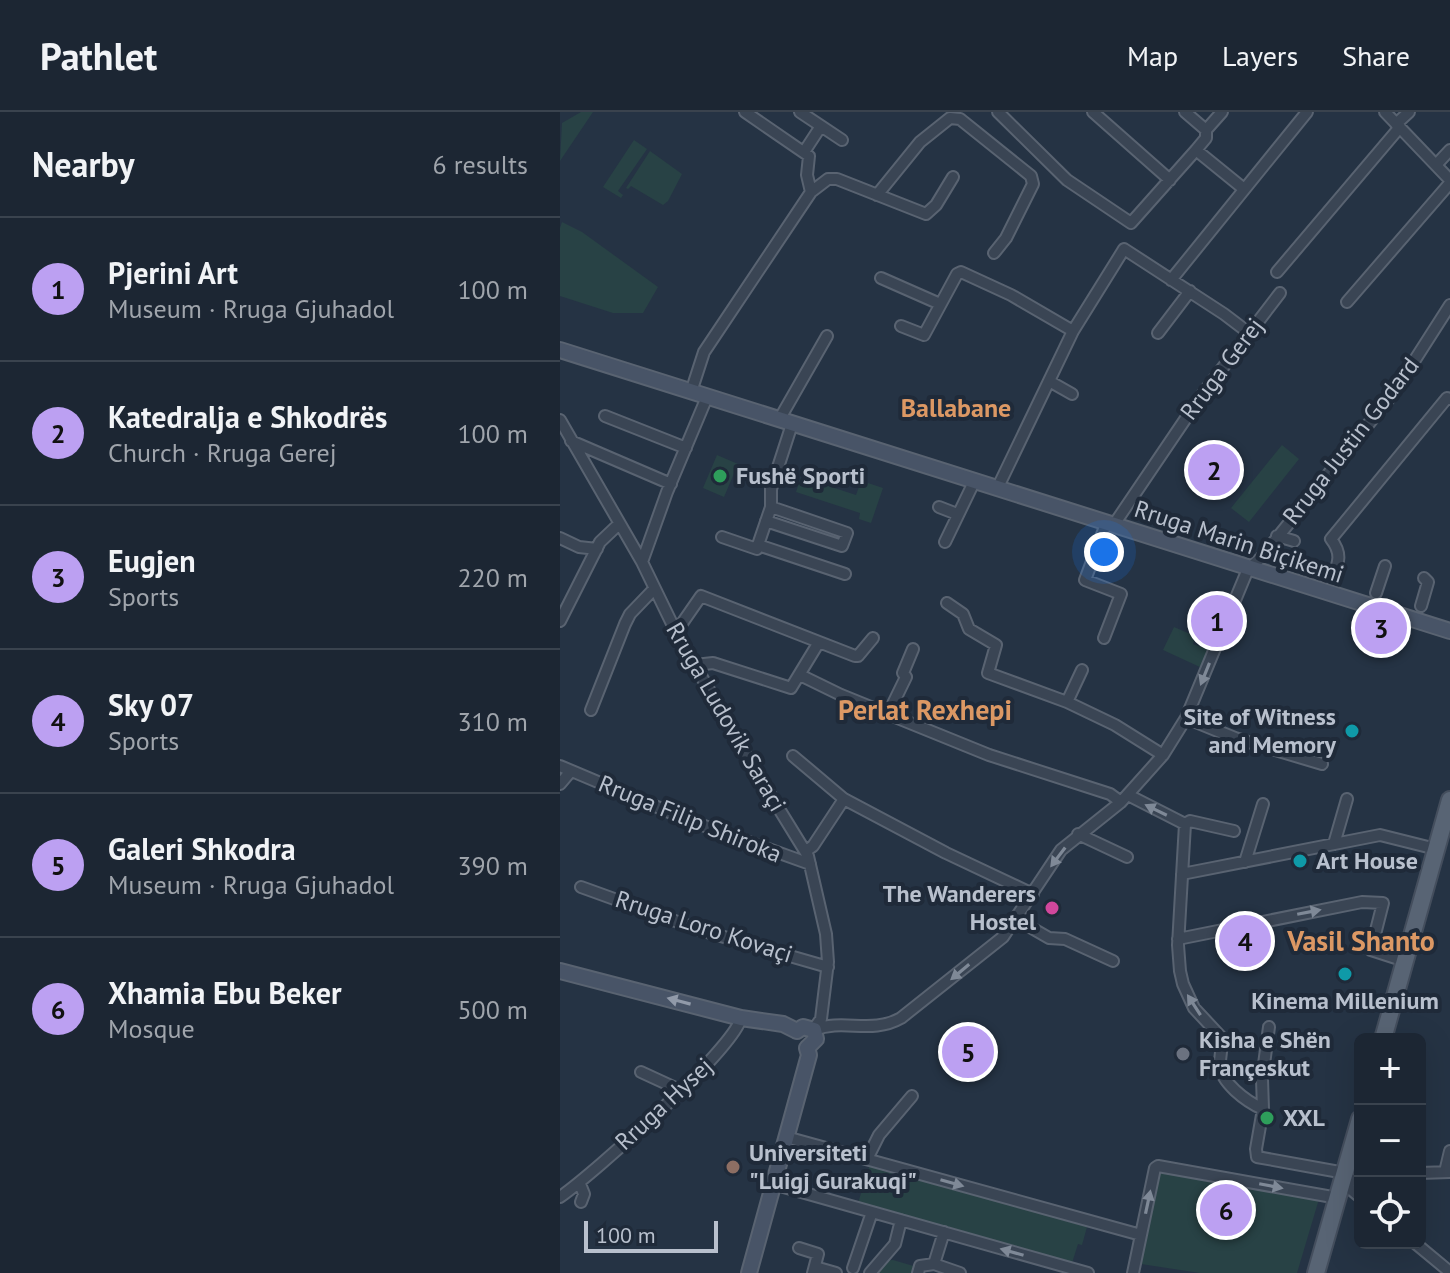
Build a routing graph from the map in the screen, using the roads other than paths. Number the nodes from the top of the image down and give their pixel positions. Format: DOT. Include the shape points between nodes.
graph roads {
  1 [pos="745,112"];
  2 [pos="800,112"];
  3 [pos="998,112"];
  4 [pos="1093,112"];
  5 [pos="1185,112"];
  6 [pos="1222,112"];
  7 [pos="1307,112"];
  8 [pos="1385,112"];
  9 [pos="1409,112"];
  10 [pos="821,126"];
  11 [pos="1398,126"];
  12 [pos="1206,130"];
  13 [pos="842,140"];
  14 [pos="1196,150"];
  15 [pos="1450,150"];
  16 [pos="804,152"];
  17 [pos="1436,165"];
  18 [pos="953,177"];
  19 [pos="1170,180"];
  20 [pos="1450,182"];
  21 [pos="1244,189"];
  22 [pos="811,192"];
  23 [pos="877,195"];
  24 [pos="994,253"];
  25 [pos="1277,272"];
  26 [pos="881,278"];
  27 [pos="1171,280"];
  28 [pos="1190,291"];
  29 [pos="1280,293"];
  30 [pos="1347,302"];
  31 [pos="940,304"];
  32 [pos="1450,305"];
  33 [pos="901,326"];
  34 [pos="1073,331"];
  35 [pos="1158,333"];
  36 [pos="1249,333"];
  37 [pos="827,336"];
  38 [pos="560,350"];
  39 [pos="1049,381"];
  40 [pos="691,392"];
  41 [pos="1072,394"];
  42 [pos="707,397"];
  43 [pos="1450,399"];
  44 [pos="605,416"];
  45 [pos="560,420"];
  46 [pos="786,422"];
  47 [pos="571,441"];
  48 [pos="686,448"];
  49 [pos="974,482"];
  50 [pos="671,484"];
  51 [pos="997,489"];
  52 [pos="771,507"];
  53 [pos="939,507"];
  54 [pos="957,514"];
  55 [pos="766,521"];
  56 [pos="619,524"];
  57 [pos="1109,525"];
  58 [pos="1277,536"];
  59 [pos="722,537"];
  60 [pos="560,538"];
  61 [pos="1294,541"];
  62 [pos="945,542"];
  63 [pos="758,545"];
  64 [pos="597,549"];
  65 [pos="642,562"];
  66 [pos="1385,566"];
  67 [pos="1248,569"];
  68 [pos="845,574"];
  69 [pos="1333,577"];
  70 [pos="1424,578"];
  71 [pos="654,589"];
  72 [pos="1376,593"];
  73 [pos="947,603"];
  74 [pos="1421,606"];
  75 [pos="563,607"];
  76 [pos="560,621"];
  77 [pos="1450,631"];
  78 [pos="676,632"];
  79 [pos="873,638"];
  80 [pos="1104,638"];
  81 [pos="819,642"];
  82 [pos="913,649"];
  83 [pos="695,665"];
  84 [pos="1082,670"];
  85 [pos="800,675"];
  86 [pos="1067,702"];
  87 [pos="591,710"];
  88 [pos="888,714"];
  89 [pos="1186,718"];
  90 [pos="1163,755"];
  91 [pos="793,756"];
  92 [pos="1322,764"];
  93 [pos="565,768"];
  94 [pos="560,784"];
  95 [pos="1124,798"];
  96 [pos="844,799"];
  97 [pos="1347,799"];
  98 [pos="1450,800"];
  99 [pos="1263,804"];
  100 [pos="1185,824"];
  101 [pos="1446,826"];
  102 [pos="1234,831"];
  103 [pos="1078,834"];
  104 [pos="1334,844"];
  105 [pos="1436,849"];
  106 [pos="806,851"];
  107 [pos="1127,857"];
  108 [pos="1245,862"];
  109 [pos="810,864"];
  110 [pos="1182,874"];
  111 [pos="581,887"];
  112 [pos="1033,894"];
  113 [pos="1016,919"];
  114 [pos="1178,939"];
  115 [pos="1113,961"];
  116 [pos="1405,961"];
  117 [pos="828,967"];
  118 [pos="560,971"];
  119 [pos="741,1018"];
  120 [pos="1269,1027"];
  121 [pos="814,1030"];
  122 [pos="797,1031"];
  123 [pos="1385,1033"];
  124 [pos="807,1048"];
  125 [pos="641,1072"];
  126 [pos="680,1090"];
  127 [pos="912,1096"];
  128 [pos="1263,1109"];
  129 [pos="786,1137"];
  130 [pos="1354,1146"];
  131 [pos="1450,1151"];
  132 [pos="867,1159"];
  133 [pos="1447,1172"];
  134 [pos="1426,1173"];
  135 [pos="1346,1183"];
  136 [pos="580,1184"];
  137 [pos="773,1184"];
  138 [pos="560,1197"];
  139 [pos="581,1202"];
  140 [pos="872,1212"];
  141 [pos="901,1220"];
  142 [pos="944,1232"];
  143 [pos="1141,1235"];
  144 [pos="799,1248"];
  145 [pos="1422,1249"];
  146 [pos="881,1259"];
  147 [pos="894,1259"];
  148 [pos="934,1264"];
  149 [pos="853,1268"];
  150 [pos="814,1270"];
  151 [pos="1133,1272"];
  152 [pos="1450,1272"];
  153 [pos="749,1273"];
  154 [pos="836,1273"];
  155 [pos="870,1273"];
  156 [pos="918,1273"];
  157 [pos="960,1273"];
  158 [pos="1088,1273"];
  159 [pos="1140,1273"];
  160 [pos="1316,1273"];
  1 -- 16 [label="street"];
  2 -- 10 [label="street"];
  3 -- 19 [label="street" via="1067,180 1131,223"];
  4 -- 19 [label="street"];
  5 -- 12 [label="street"];
  6 -- 12 [label="street"];
  7 -- 21 [label="street"];
  8 -- 11 [label="street"];
  9 -- 11 [label="street"];
  10 -- 13 [label="street"];
  10 -- 16 [label="street"];
  11 -- 17 [label="street"];
  11 -- 25 [label="street"];
  12 -- 14 [label="street"];
  14 -- 19 [label="street"];
  14 -- 21 [label="street"];
  15 -- 17 [label="street"];
  16 -- 22 [label="street" via="809,156"];
  17 -- 20 [label="street"];
  18 -- 23 [label="street" via="926,214"];
  20 -- 30 [label="street"];
  21 -- 27 [label="street"];
  22 -- 23 [label="street" via="833,178"];
  22 -- 40 [label="street" via="704,352"];
  23 -- 24 [label="street" via="930,131 950,118 960,119 1031,176 1033,184"];
  26 -- 31 [label="street"];
  27 -- 28 [label="street"];
  27 -- 34 [label="street" via="1124,249"];
  28 -- 35 [label="street"];
  28 -- 36 [label="street"];
  29 -- 36 [label="street, Rruga Gerej"];
  31 -- 33 [label="street" via="924,335"];
  31 -- 34 [label="street" via="963,272"];
  32 -- 58 [label="street, Rruga Justin Godard" via="1395,391"];
  34 -- 39 [label="street"];
  36 -- 57 [label="street, Rruga Gerej"];
  37 -- 46 [label="street"];
  38 -- 40 [label="main road, Rruga Marin Biçikemi"];
  39 -- 41 [label="street"];
  39 -- 51 [label="street"];
  40 -- 42 [label="main road, Rruga Marin Biçikemi"];
  42 -- 46 [label="main road, Rruga Marin Biçikemi"];
  42 -- 48 [label="street"];
  43 -- 69 [label="street" via="1331,539 1340,559"];
  44 -- 48 [label="street"];
  45 -- 47 [label="street, Rruga Ludovik Saraçi"];
  46 -- 49 [label="main road, Rruga Marin Biçikemi"];
  46 -- 52 [label="street"];
  47 -- 50 [label="street"];
  47 -- 56 [label="street, Rruga Ludovik Saraçi"];
  48 -- 50 [label="street"];
  49 -- 51 [label="main road, Rruga Marin Biçikemi"];
  49 -- 54 [label="street"];
  50 -- 65 [label="street"];
  51 -- 57 [label="main road, Rruga Marin Biçikemi"];
  52 -- 55 [label="street"];
  52 -- 55 [label="street" via="847,533 842,546"];
  53 -- 54 [label="street"];
  54 -- 62 [label="street"];
  55 -- 63 [label="street"];
  56 -- 64 [label="street"];
  56 -- 65 [label="street, Rruga Ludovik Saraçi"];
  57 -- 67 [label="main road, Rruga Marin Biçikemi"];
  57 -- 80 [label="street, Rruga Marin Biçikemi" via="1085,580 1121,594"];
  58 -- 61 [label="street, Rruga Justin Godard"];
  58 -- 67 [label="street, Rruga Justin Godard"];
  59 -- 63 [label="street" via="757,549"];
  60 -- 64 [label="street"];
  63 -- 68 [label="street"];
  64 -- 75 [label="street"];
  65 -- 71 [label="street, Rruga Ludovik Saraçi"];
  66 -- 72 [label="street"];
  67 -- 77 [label="main road, Rruga Marin Biçikemi"];
  67 -- 89 [label="street, Rruga Justin Godard, one-way"];
  70 -- 74 [label="street" via="1428,582"];
  71 -- 78 [label="street, Rruga Ludovik Saraçi"];
  71 -- 87 [label="street" via="630,614"];
  73 -- 86 [label="street" via="963,614 969,629 996,645 988,673"];
  75 -- 76 [label="street"];
  78 -- 81 [label="street" via="701,596"];
  78 -- 83 [label="street, Rruga Ludovik Saraçi"];
  79 -- 81 [label="street" via="858,656"];
  81 -- 85 [label="street"];
  82 -- 88 [label="street"];
  83 -- 85 [label="street" via="713,663 788,688"];
  83 -- 106 [label="street, Rruga Ludovik Saraçi"];
  84 -- 86 [label="street"];
  85 -- 88 [label="street"];
  86 -- 90 [label="street"];
  88 -- 95 [label="street" via="989,755"];
  89 -- 90 [label="street, Rruga Justin Godard"];
  89 -- 92 [label="street"];
  90 -- 95 [label="street, Rruga Justin Godard"];
  91 -- 96 [label="street"];
  93 -- 94 [label="street, Rruga Filip Shiroka"];
  93 -- 109 [label="street, Rruga Filip Shiroka" via="702,826"];
  100 -- 95 [label="street, one-way"];
  95 -- 103 [label="street, Rruga Justin Godard"];
  96 -- 106 [label="street"];
  96 -- 112 [label="street"];
  97 -- 104 [label="street"];
  98 -- 101 [label="main road"];
  99 -- 108 [label="street"];
  100 -- 102 [label="street"];
  100 -- 110 [label="street"];
  101 -- 105 [label="main road"];
  103 -- 107 [label="street"];
  103 -- 112 [label="street, Rruga Justin Godard, one-way"];
  104 -- 105 [label="street" via="1380,835"];
  104 -- 108 [label="street"];
  105 -- 116 [label="main road"];
  106 -- 109 [label="street, Rruga Ludovik Saraçi"];
  108 -- 110 [label="street"];
  109 -- 117 [label="street, Rruga Ludovik Saraçi"];
  110 -- 114 [label="street"];
  111 -- 117 [label="street, Rruga Loro Kovaçi" via="700,930"];
  112 -- 113 [label="street, Rruga Justin Godard"];
  113 -- 115 [label="street" via="1049,938 1065,939"];
  113 -- 121 [label="street, Rruga Justin Godard, one-way" via="998,942 887,1026 832,1025"];
  114 -- 116 [label="street, one-way" via="1362,902 1383,903 1371,950"];
  128 -- 114 [label="street, one-way" via="1222,1073 1222,1041 1189,998"];
  116 -- 123 [label="main road"];
  117 -- 121 [label="street, Rruga Ludovik Saraçi" via="821,1019"];
  119 -- 118 [label="main road, one-way"];
  119 -- 122 [label="main road"];
  119 -- 126 [label="street, Rruga Hysej" via="726,1044"];
  120 -- 128 [label="street"];
  121 -- 122 [label="main road"];
  121 -- 124 [label="main road" via="816,1039"];
  122 -- 124 [label="main road" via="796,1043"];
  124 -- 129 [label="main road"];
  125 -- 126 [label="street"];
  126 -- 136 [label="street, Rruga Hysej"];
  127 -- 132 [label="street" via="879,1135"];
  128 -- 135 [label="street" via="1259,1159"];
  129 -- 132 [label="street"];
  129 -- 137 [label="main road"];
  130 -- 135 [label="main road"];
  131 -- 133 [label="street"];
  132 -- 143 [label="street, one-way"];
  133 -- 134 [label="street"];
  143 -- 135 [label="street, one-way" via="1155,1168 1160,1165"];
  135 -- 160 [label="main road"];
  136 -- 138 [label="street, Rruga Hysej"];
  136 -- 139 [label="street"];
  137 -- 140 [label="street"];
  137 -- 153 [label="main road"];
  140 -- 141 [label="street"];
  140 -- 149 [label="street"];
  141 -- 142 [label="street"];
  141 -- 146 [label="street" via="895,1244"];
  142 -- 148 [label="street"];
  158 -- 142 [label="street, one-way"];
  143 -- 151 [label="street"];
  144 -- 150 [label="street" via="818,1254"];
  145 -- 152 [label="street"];
  146 -- 147 [label="street"];
  146 -- 155 [label="street"];
  148 -- 156 [label="street" via="920,1266"];
  148 -- 157 [label="street"];
  150 -- 154 [label="street"];
  151 -- 159 [label="street"];
}
